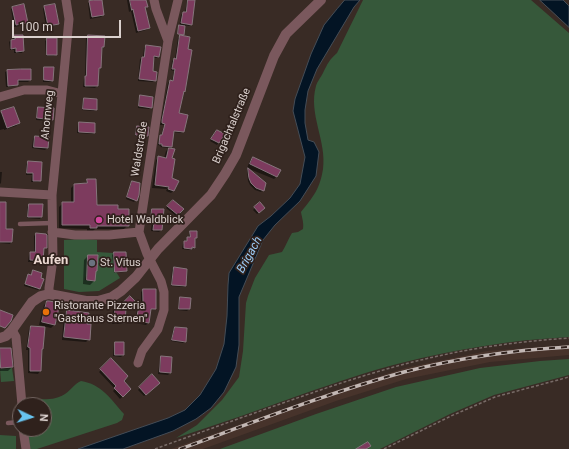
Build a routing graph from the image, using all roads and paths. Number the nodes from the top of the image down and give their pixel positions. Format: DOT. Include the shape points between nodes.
graph roads {
  1 [pos="66,0"];
  2 [pos="154,0"];
  3 [pos="178,0"];
  4 [pos="321,0"];
  5 [pos="168,42"];
  6 [pos="62,94"];
  7 [pos="0,97"];
  8 [pos="0,192"];
  9 [pos="52,195"];
  10 [pos="20,224"];
  11 [pos="52,228"];
  12 [pos="139,232"];
  13 [pos="150,259"];
  14 [pos="49,294"];
  15 [pos="12,330"];
  16 [pos="0,338"];
  17 [pos="569,338"];
  18 [pos="138,363"];
  19 [pos="569,377"];
  20 [pos="21,397"];
  21 [pos="8,423"];
  22 [pos="12,423"];
  23 [pos="25,437"];
  24 [pos="26,449"];
  25 [pos="155,449"];
  26 [pos="384,449"];
  1 -- 6 [label="street, Ahornweg" via="69,19"];
  2 -- 5 [label="street, Waldstraße"];
  3 -- 5 [label="street, Waldstraße"];
  4 -- 13 [label="street, Brigachtalstraße" via="286,34 274,56 236,155 225,174 211,195"];
  5 -- 12 [label="street, Waldstraße"];
  6 -- 7 [label="street" via="47,90 24,90"];
  6 -- 9 [label="street, Ahornweg"];
  8 -- 9 [label="street"];
  9 -- 11 [label="street, Ahornweg"];
  10 -- 11 [label="lane"];
  11 -- 12 [label="street" via="75,235"];
  11 -- 14 [label="street, Ahornweg" via="53,259"];
  12 -- 13 [label="street, Waldstraße"];
  13 -- 14 [label="street, Brigachtalstraße" via="121,292 112,297 86,301"];
  13 -- 18 [label="street, Waldstraße" via="161,281 164,310 158,329 142,351"];
  14 -- 15 [label="street" via="32,302"];
  15 -- 16 [label="street"];
  15 -- 20 [label="street" via="16,337"];
  17 -- 25 [label="path" via="468,350 400,365 259,411"];
  19 -- 26 [label="path" via="495,398 451,416"];
  21 -- 22 [label="lane"];
  23 -- 24 [label="street"];
}
